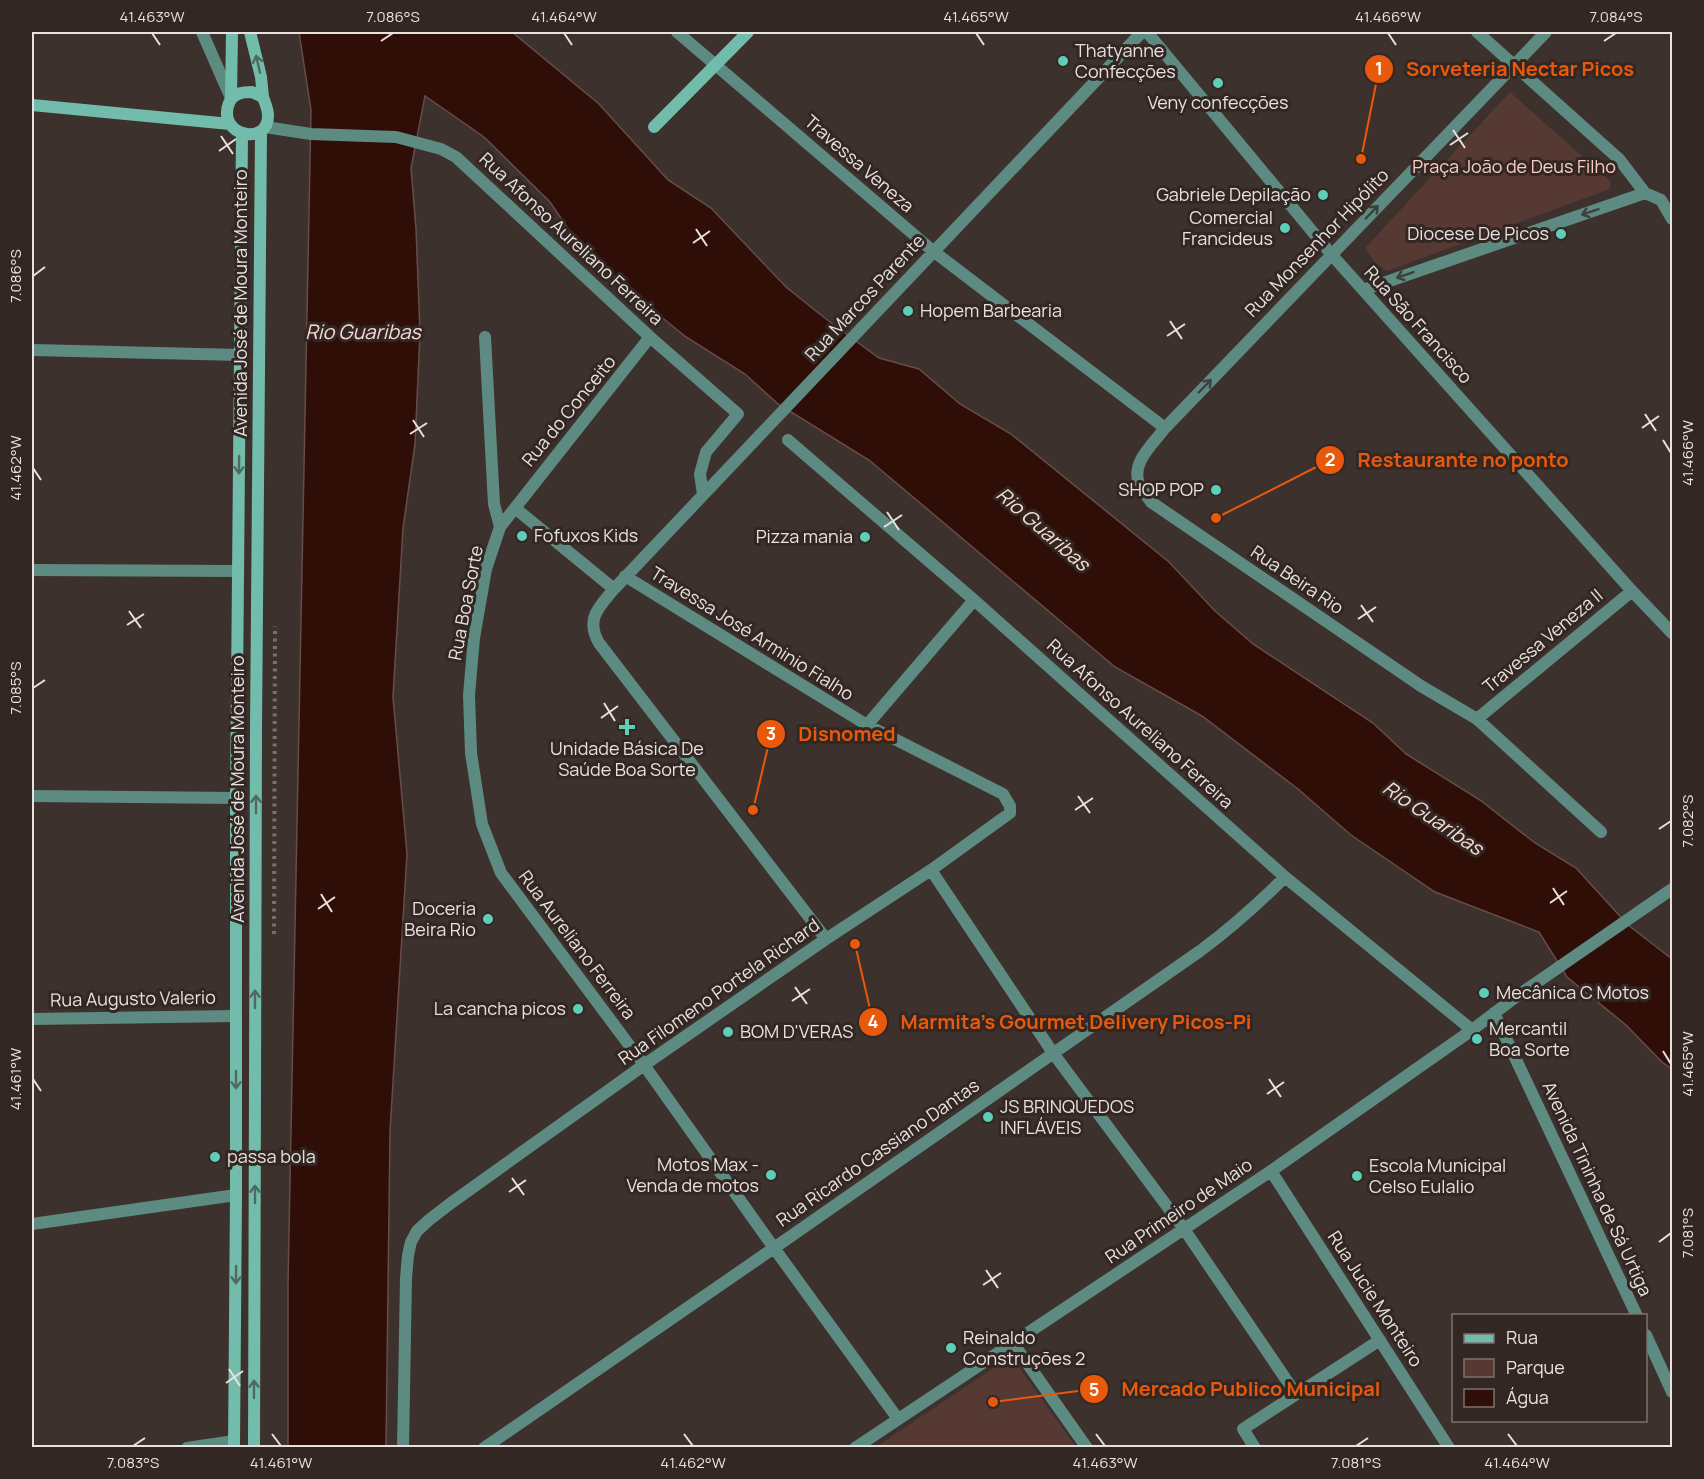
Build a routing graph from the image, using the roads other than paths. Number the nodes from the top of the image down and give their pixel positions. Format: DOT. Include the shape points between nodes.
graph roads {
  1 [pos="202,32"];
  2 [pos="232,32"];
  3 [pos="250,32"];
  4 [pos="677,32"];
  5 [pos="748,32"];
  6 [pos="1142,32"];
  7 [pos="1147,32"];
  8 [pos="1477,32"];
  9 [pos="1546,32"];
  10 [pos="716,64"];
  11 [pos="1515,65"];
  12 [pos="262,97"];
  13 [pos="231,98"];
  14 [pos="32,105"];
  15 [pos="230,124"];
  16 [pos="654,127"];
  17 [pos="263,129"];
  18 [pos="242,134"];
  19 [pos="1645,193"];
  20 [pos="1672,193"];
  21 [pos="1661,200"];
  22 [pos="1672,219"];
  23 [pos="933,251"];
  24 [pos="1331,254"];
  25 [pos="1363,290"];
  26 [pos="485,337"];
  27 [pos="650,338"];
  28 [pos="32,350"];
  29 [pos="240,355"];
  30 [pos="1165,428"];
  31 [pos="788,440"];
  32 [pos="704,494"];
  33 [pos="515,508"];
  34 [pos="500,526"];
  35 [pos="32,570"];
  36 [pos="238,571"];
  37 [pos="625,576"];
  38 [pos="614,589"];
  39 [pos="1632,591"];
  40 [pos="974,600"];
  41 [pos="1672,633"];
  42 [pos="1478,719"];
  43 [pos="867,725"];
  44 [pos="32,796"];
  45 [pos="236,798"];
  46 [pos="1010,813"];
  47 [pos="1601,832"];
  48 [pos="931,870"];
  49 [pos="501,873"];
  50 [pos="1285,877"];
  51 [pos="1672,890"];
  52 [pos="826,939"];
  53 [pos="1494,1013"];
  54 [pos="235,1016"];
  55 [pos="32,1019"];
  56 [pos="1472,1030"];
  57 [pos="1053,1053"];
  58 [pos="644,1065"];
  59 [pos="1270,1171"];
  60 [pos="236,1195"];
  61 [pos="32,1224"];
  62 [pos="1184,1228"];
  63 [pos="774,1248"];
  64 [pos="1635,1314"];
  65 [pos="1647,1337"];
  66 [pos="1380,1340"];
  67 [pos="1013,1343"];
  68 [pos="1672,1392"];
  69 [pos="1296,1394"];
  70 [pos="898,1419"];
  71 [pos="234,1444"];
  72 [pos="187,1448"];
  73 [pos="254,1448"];
  74 [pos="403,1448"];
  75 [pos="484,1448"];
  76 [pos="855,1448"];
  77 [pos="1087,1448"];
  78 [pos="1254,1448"];
  79 [pos="1449,1448"];
  1 -- 13 [label="street"];
  2 -- 13 [label="main road"];
  12 -- 3 [label="main road, Avenida José de Moura Monteiro, one-way"];
  4 -- 10 [label="street, Travessa Veneza"];
  5 -- 10 [label="main road"];
  6 -- 23 [label="street, Rua Marcos Parente"];
  7 -- 24 [label="street, Rua São Francisco"];
  8 -- 11 [label="street"];
  9 -- 11 [label="street, Rua Monsenhor Hipólito"];
  10 -- 16 [label="main road"];
  10 -- 23 [label="street, Travessa Veneza"];
  11 -- 19 [label="street" via="1619,159"];
  24 -- 11 [label="street, Rua Monsenhor Hipólito, one-way"];
  12 -- 13 [label="main road" via="252,92"];
  12 -- 17 [label="main road, Avenida José de Moura Monteiro" via="268,114"];
  13 -- 15 [label="main road" via="227,107"];
  14 -- 15 [label="main road"];
  15 -- 18 [label="main road"];
  17 -- 18 [label="main road" via="254,135"];
  17 -- 27 [label="street, Rua Afonso Aureliano Ferreira" via="396,137 456,157"];
  73 -- 17 [label="main road, Avenida José de Moura Monteiro, one-way"];
  18 -- 29 [label="main road, Avenida José de Moura Monteiro"];
  19 -- 21 [label="street"];
  19 -- 25 [label="street, one-way"];
  20 -- 21 [label="street"];
  21 -- 22 [label="street"];
  23 -- 30 [label="street, Travessa Veneza"];
  23 -- 32 [label="street, Rua Marcos Parente"];
  24 -- 25 [label="street, Rua São Francisco"];
  30 -- 24 [label="street, Rua Monsenhor Hipólito, one-way"];
  25 -- 39 [label="street, Rua São Francisco"];
  26 -- 34 [label="street, Rua Boa Sorte" via="494,504"];
  27 -- 32 [label="street, Rua Afonso Aureliano Ferreira" via="738,414 706,452 700,474"];
  27 -- 33 [label="street, Rua do Conceito"];
  28 -- 29 [label="street"];
  29 -- 36 [label="main road, Avenida José de Moura Monteiro, one-way"];
  30 -- 42 [label="street, Rua Beira Rio" via="1137,468 1139,484 1150,502 1421,686"];
  31 -- 40 [label="street, Rua Afonso Aureliano Ferreira"];
  32 -- 37 [label="street, Rua Marcos Parente"];
  33 -- 34 [label="street"];
  33 -- 38 [label="street"];
  34 -- 49 [label="street, Rua Boa Sorte" via="486,569 474,638 470,695 471,753 482,824"];
  35 -- 36 [label="street"];
  36 -- 45 [label="main road, Avenida José de Moura Monteiro"];
  37 -- 38 [label="street, Rua Marcos Parente"];
  37 -- 43 [label="street, Travessa José Arminio Fialho"];
  38 -- 52 [label="street, Rua Marcos Parente" via="592,621 599,643"];
  39 -- 41 [label="street, Rua São Francisco"];
  39 -- 42 [label="street, Travessa Veneza II"];
  40 -- 43 [label="street"];
  40 -- 50 [label="street, Rua Afonso Aureliano Ferreira"];
  42 -- 47 [label="street, Rua Beira Rio"];
  43 -- 46 [label="street, Travessa José Arminio Fialho" via="1003,794"];
  44 -- 45 [label="street"];
  45 -- 54 [label="main road, Avenida José de Moura Monteiro"];
  46 -- 48 [label="street, Rua Filomeno Portela Richard"];
  48 -- 52 [label="street, Rua Filomeno Portela Richard"];
  48 -- 57 [label="street"];
  49 -- 58 [label="street, Rua Aureliano Ferreira"];
  50 -- 56 [label="street, Rua Afonso Aureliano Ferreira"];
  50 -- 57 [label="street, Rua Ricardo Cassiano Dantas" via="1229,929"];
  51 -- 53 [label="street, Rua Primeiro de Maio"];
  52 -- 58 [label="street, Rua Filomeno Portela Richard"];
  53 -- 56 [label="street, Rua Primeiro de Maio"];
  53 -- 64 [label="street, Avenida Tininha de Sá Urtiga"];
  54 -- 55 [label="street, Rua Augusto Valerio"];
  54 -- 60 [label="main road, Avenida José de Moura Monteiro, one-way"];
  56 -- 59 [label="street, Rua Primeiro de Maio"];
  57 -- 62 [label="street"];
  57 -- 63 [label="street, Rua Ricardo Cassiano Dantas"];
  58 -- 63 [label="street, Rua Aureliano Ferreira"];
  58 -- 74 [label="street, Rua Filomeno Portela Richard" via="417,1231 411,1242 406,1278"];
  59 -- 62 [label="street, Rua Primeiro de Maio"];
  59 -- 66 [label="street, Rua Jucie Monteiro"];
  60 -- 61 [label="street"];
  60 -- 71 [label="main road, Avenida José de Moura Monteiro, one-way"];
  62 -- 67 [label="street, Rua Primeiro de Maio"];
  62 -- 69 [label="street"];
  63 -- 70 [label="street, Rua Aureliano Ferreira"];
  63 -- 75 [label="street, Rua Ricardo Cassiano Dantas"];
  65 -- 68 [label="street"];
  66 -- 69 [label="street"];
  66 -- 79 [label="street, Rua Jucie Monteiro"];
  67 -- 70 [label="street, Rua Primeiro de Maio"];
  67 -- 77 [label="street"];
  69 -- 78 [label="street" via="1243,1429"];
  70 -- 76 [label="street, Rua Primeiro de Maio"];
  71 -- 72 [label="street"];
}
